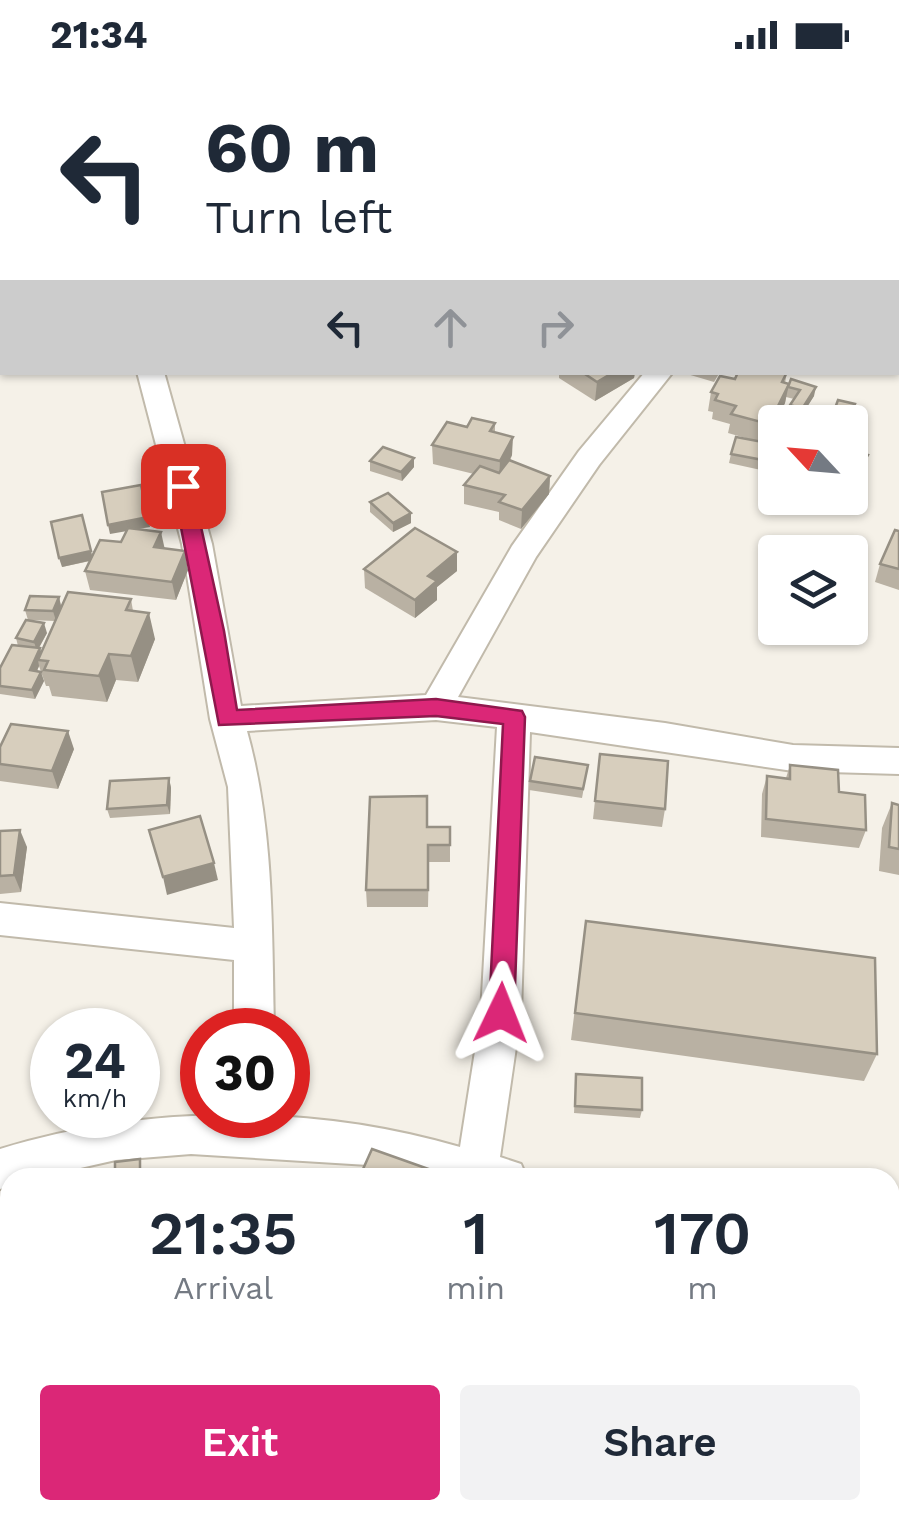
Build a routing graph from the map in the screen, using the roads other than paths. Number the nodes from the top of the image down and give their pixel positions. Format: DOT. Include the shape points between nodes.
graph roads {
  1 [pos="151,375"];
  2 [pos="658,375"];
  3 [pos="436,708"];
  4 [pos="514,717"];
  5 [pos="227,719"];
  6 [pos="899,761"];
  7 [pos="0,919"];
  8 [pos="253,946"];
  9 [pos="254,1008"];
  10 [pos="180,1132"];
  11 [pos="310,1136"];
  12 [pos="3,1168"];
  13 [pos="466,1168"];
  14 [pos="492,1168"];
  1 -- 5 [label="street" via="197,544"];
  2 -- 3 [label="street" via="523,553"];
  3 -- 4 [label="street"];
  3 -- 5 [label="street"];
  4 -- 6 [label="street" via="793,758"];
  4 -- 14 [label="street"];
  5 -- 8 [label="street" via="245,787"];
  7 -- 8 [label="street"];
  8 -- 9 [label="street"];
  10 -- 12 [label="street" via="93,1142"];
  11 -- 13 [label="street"];
}
